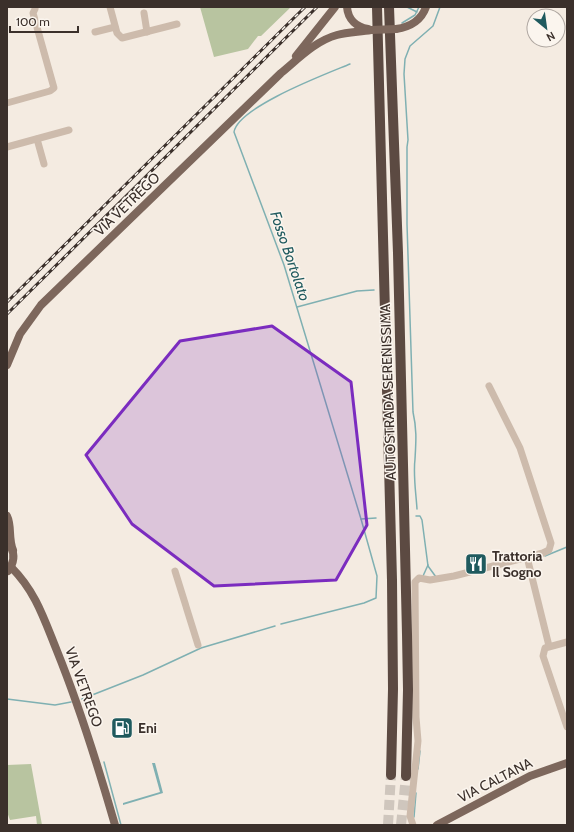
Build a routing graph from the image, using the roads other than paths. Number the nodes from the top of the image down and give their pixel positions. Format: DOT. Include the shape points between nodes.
graph roads {
  1 [pos="110,7"];
  2 [pos="335,7"];
  3 [pos="347,7"];
  4 [pos="377,7"];
  5 [pos="389,7"];
  6 [pos="426,7"];
  7 [pos="34,9"];
  8 [pos="144,13"];
  9 [pos="177,24"];
  10 [pos="115,27"];
  11 [pos="371,30"];
  12 [pos="95,32"];
  13 [pos="148,32"];
  14 [pos="281,73"];
  15 [pos="7,103"];
  16 [pos="69,130"];
  17 [pos="37,139"];
  18 [pos="7,147"];
  19 [pos="44,164"];
  20 [pos="7,365"];
  21 [pos="489,386"];
  22 [pos="7,516"];
  23 [pos="8,528"];
  24 [pos="7,542"];
  25 [pos="13,550"];
  26 [pos="527,560"];
  27 [pos="9,569"];
  28 [pos="175,571"];
  29 [pos="567,642"];
  30 [pos="198,646"];
  31 [pos="549,646"];
  32 [pos="567,727"];
  33 [pos="567,763"];
  34 [pos="391,775"];
  35 [pos="406,776"];
  36 [pos="115,825"];
  37 [pos="413,825"];
  38 [pos="436,825"];
  1 -- 10 [label="street"];
  2 -- 14 [label="main road, VIA VETREGO"];
  3 -- 11 [label="main road" via="349,16 355,24"];
  4 -- 34 [label="highway, AUTOSTRADA SERENISSIMA" via="392,588"];
  5 -- 35 [label="highway, AUTOSTRADA SERENISSIMA" via="406,579"];
  6 -- 11 [label="main road, VIA VETREGO, bridge" via="424,13 405,28"];
  7 -- 15 [label="street" via="54,88"];
  8 -- 13 [label="street"];
  9 -- 13 [label="street"];
  10 -- 12 [label="street"];
  10 -- 13 [label="street" via="122,38"];
  11 -- 14 [label="main road, VIA VETREGO" via="345,33 326,39"];
  14 -- 20 [label="main road, VIA VETREGO" via="41,305 20,334"];
  16 -- 17 [label="street"];
  17 -- 18 [label="street"];
  17 -- 19 [label="street"];
  21 -- 26 [label="street" via="520,448 551,539 551,547 547,551"];
  22 -- 23 [label="main road, VIA VETREGO"];
  23 -- 25 [label="main road, VIA VETREGO"];
  24 -- 25 [label="main road"];
  25 -- 27 [label="main road, VIA VETREGO" via="13,562"];
  26 -- 31 [label="street"];
  26 -- 37 [label="street" via="454,576 417,579 414,585 418,740 410,816"];
  27 -- 36 [label="main road, VIA VETREGO" via="30,588 45,620 80,709"];
  28 -- 30 [label="street"];
  29 -- 31 [label="street"];
  31 -- 32 [label="street" via="545,648 543,656"];
  33 -- 38 [label="main road, VIA CALTANA" via="530,776"];
}
